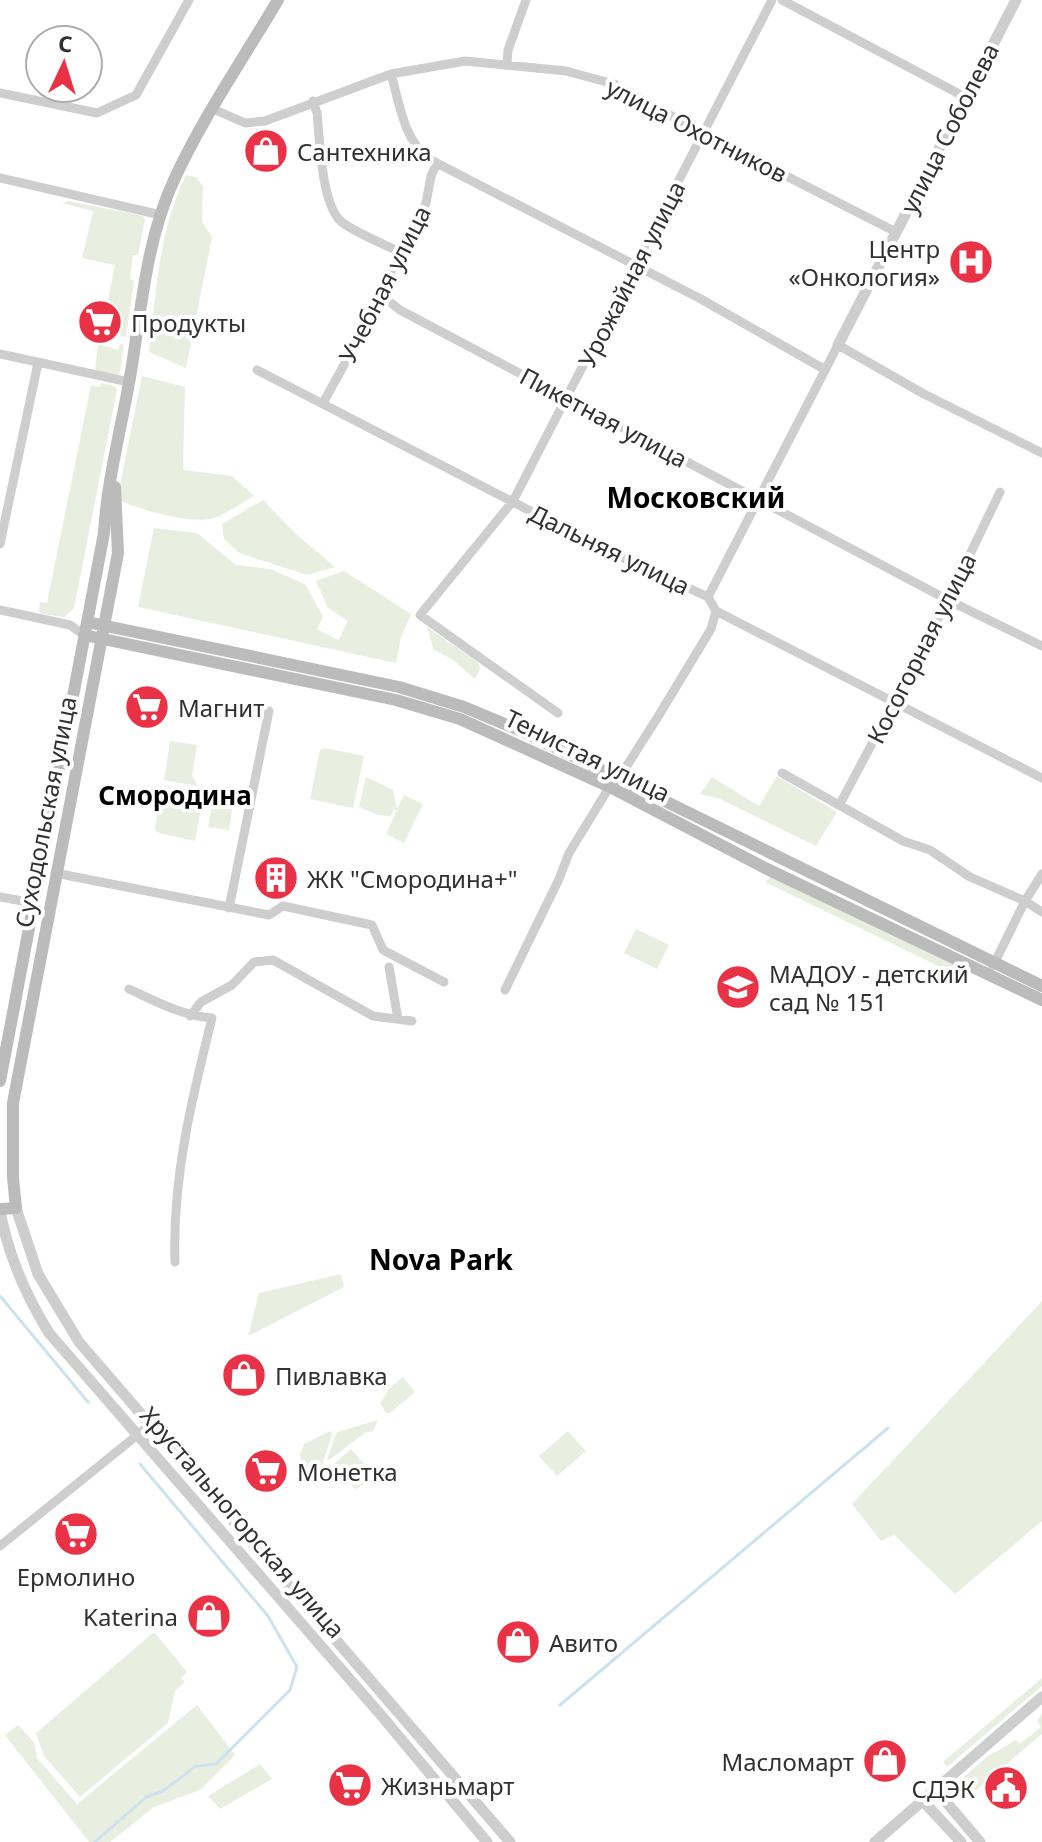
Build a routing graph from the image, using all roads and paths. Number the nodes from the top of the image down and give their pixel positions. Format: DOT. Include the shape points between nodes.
graph roads {
  1 [pos="189,0"];
  2 [pos="278,0"];
  3 [pos="526,0"];
  4 [pos="772,0"];
  5 [pos="782,0"];
  6 [pos="1016,0"];
  7 [pos="507,64"];
  8 [pos="391,74"];
  9 [pos="0,93"];
  10 [pos="965,97"];
  11 [pos="313,101"];
  12 [pos="213,109"];
  13 [pos="704,134"];
  14 [pos="437,163"];
  15 [pos="0,178"];
  16 [pos="161,215"];
  17 [pos="896,232"];
  18 [pos="400,252"];
  19 [pos="635,266"];
  20 [pos="381,295"];
  21 [pos="838,345"];
  22 [pos="0,354"];
  23 [pos="38,363"];
  24 [pos="824,369"];
  25 [pos="257,370"];
  26 [pos="129,382"];
  27 [pos="567,397"];
  28 [pos="323,403"];
  29 [pos="1042,453"];
  30 [pos="115,455"];
  31 [pos="1000,492"];
  32 [pos="757,499"];
  33 [pos="513,501"];
  34 [pos="0,544"];
  35 [pos="708,597"];
  36 [pos="948,600"];
  37 [pos="0,610"];
  38 [pos="716,611"];
  39 [pos="420,615"];
  40 [pos="86,628"];
  41 [pos="102,632"];
  42 [pos="1042,646"];
  43 [pos="893,701"];
  44 [pos="269,711"];
  45 [pos="558,713"];
  46 [pos="782,773"];
  47 [pos="1042,778"];
  48 [pos="612,782"];
  49 [pos="840,804"];
  50 [pos="55,873"];
  51 [pos="1042,874"];
  52 [pos="0,897"];
  53 [pos="1025,901"];
  54 [pos="34,903"];
  55 [pos="229,908"];
  56 [pos="1042,912"];
  57 [pos="389,967"];
  58 [pos="992,968"];
  59 [pos="444,982"];
  60 [pos="1042,986"];
  61 [pos="129,989"];
  62 [pos="505,990"];
  63 [pos="1042,1000"];
  64 [pos="190,1016"];
  65 [pos="398,1019"];
  66 [pos="412,1021"];
  67 [pos="0,1081"];
  68 [pos="6,1128"];
  69 [pos="16,1208"];
  70 [pos="0,1210"];
  71 [pos="175,1262"];
  72 [pos="151,1424"];
  73 [pos="138,1435"];
  74 [pos="0,1546"];
  75 [pos="309,1609"];
  76 [pos="298,1619"];
  77 [pos="360,1669"];
  78 [pos="348,1677"];
  79 [pos="1042,1697"];
  80 [pos="936,1790"];
  81 [pos="923,1801"];
  82 [pos="487,1842"];
  83 [pos="510,1842"];
  84 [pos="875,1842"];
  85 [pos="961,1842"];
  86 [pos="980,1842"];
  1 -- 9 [label="street" via="136,95 97,113"];
  2 -- 12 [label="main road, Суходольская улица"];
  3 -- 7 [label="street"];
  4 -- 13 [label="street, Урожайная улица"];
  5 -- 10 [label="street"];
  6 -- 10 [label="street, улица Соболева"];
  7 -- 8 [label="street, улица Охотников" via="465,61"];
  7 -- 13 [label="street, улица Охотников" via="614,84"];
  8 -- 11 [label="street, улица Охотников"];
  8 -- 14 [label="street" via="408,136 415,148"];
  10 -- 17 [label="street, улица Соболева"];
  11 -- 12 [label="street, улица Охотников" via="265,121 245,123"];
  11 -- 18 [label="street" via="336,217"];
  12 -- 16 [label="main road, Суходольская улица" via="173,181"];
  13 -- 17 [label="street, улица Охотников"];
  13 -- 19 [label="street, Урожайная улица"];
  14 -- 18 [label="street, Учебная улица" via="426,203"];
  14 -- 19 [label="street"];
  15 -- 16 [label="street"];
  16 -- 26 [label="main road, Суходольская улица"];
  17 -- 21 [label="street, улица Соболева"];
  18 -- 20 [label="street, Учебная улица"];
  19 -- 24 [label="street"];
  19 -- 27 [label="street, Урожайная улица"];
  20 -- 27 [label="street, Пикетная улица" via="400,310"];
  20 -- 28 [label="street, Учебная улица"];
  21 -- 24 [label="street, улица Соболева"];
  21 -- 29 [label="street"];
  22 -- 23 [label="street"];
  23 -- 26 [label="street"];
  23 -- 34 [label="street"];
  24 -- 32 [label="street, улица Соболева"];
  25 -- 28 [label="street, Дальняя улица"];
  26 -- 30 [label="main road, Суходольская улица"];
  27 -- 32 [label="street, Пикетная улица"];
  27 -- 33 [label="street, Урожайная улица"];
  28 -- 33 [label="street, Дальняя улица"];
  30 -- 40 [label="main road, Суходольская улица"];
  30 -- 41 [label="main road, Суходольская улица" via="119,542"];
  31 -- 36 [label="street, Косогорная улица"];
  32 -- 35 [label="street, улица Соболева"];
  32 -- 36 [label="street, Пикетная улица"];
  33 -- 35 [label="street, Дальняя улица"];
  33 -- 39 [label="street, Урожайная улица"];
  35 -- 38 [label="street, Дальняя улица"];
  36 -- 42 [label="street, Пикетная улица"];
  36 -- 43 [label="street, Косогорная улица"];
  37 -- 40 [label="street"];
  38 -- 43 [label="street, Дальняя улица"];
  38 -- 48 [label="street" via="711,629 659,715"];
  39 -- 45 [label="street, Тенистая улица"];
  40 -- 41 [label="main road, Тенистая улица"];
  40 -- 54 [label="main road, Суходольская улица"];
  41 -- 48 [label="main road, Тенистая улица" via="396,700 460,719"];
  41 -- 50 [label="main road, Суходольская улица"];
  43 -- 47 [label="street, Дальняя улица"];
  43 -- 49 [label="street, Косогорная улица"];
  44 -- 55 [label="street"];
  46 -- 49 [label="street"];
  48 -- 58 [label="main road, Тенистая улица" via="765,868"];
  48 -- 62 [label="street" via="569,853"];
  49 -- 53 [label="street" via="970,877"];
  50 -- 55 [label="street"];
  50 -- 68 [label="main road, Суходольская улица"];
  51 -- 53 [label="street"];
  52 -- 54 [label="street"];
  53 -- 56 [label="street"];
  53 -- 58 [label="street"];
  54 -- 67 [label="main road, Суходольская улица"];
  55 -- 59 [label="street" via="269,915 283,906 372,925 383,950"];
  57 -- 65 [label="street"];
  58 -- 60 [label="main road, Тенистая улица"];
  58 -- 63 [label="main road, Тенистая улица"];
  61 -- 64 [label="street"];
  64 -- 65 [label="street" via="254,962 273,960 373,1016"];
  64 -- 71 [label="street" via="212,1018 180,1168"];
  65 -- 66 [label="street"];
  68 -- 69 [label="main road, Суходольская улица"];
  69 -- 70 [label="main road"];
  69 -- 72 [label="street, Хрустальногорская улица" via="32,1261 56,1308"];
  70 -- 73 [label="street, Хрустальногорская улица" via="13,1263 42,1322"];
  72 -- 73 [label="street"];
  72 -- 75 [label="street, Хрустальногорская улица"];
  73 -- 74 [label="street"];
  73 -- 76 [label="street, Хрустальногорская улица"];
  75 -- 76 [label="street" via="306,1619"];
  75 -- 77 [label="street, Хрустальногорская улица"];
  76 -- 78 [label="street, Хрустальногорская улица"];
  77 -- 78 [label="street" via="350,1669"];
  77 -- 83 [label="street, Хрустальногорская улица"];
  78 -- 82 [label="street, Хрустальногорская улица"];
  79 -- 80 [label="street"];
  80 -- 81 [label="street"];
  80 -- 86 [label="street"];
  81 -- 84 [label="street"];
  81 -- 85 [label="street"];
}
